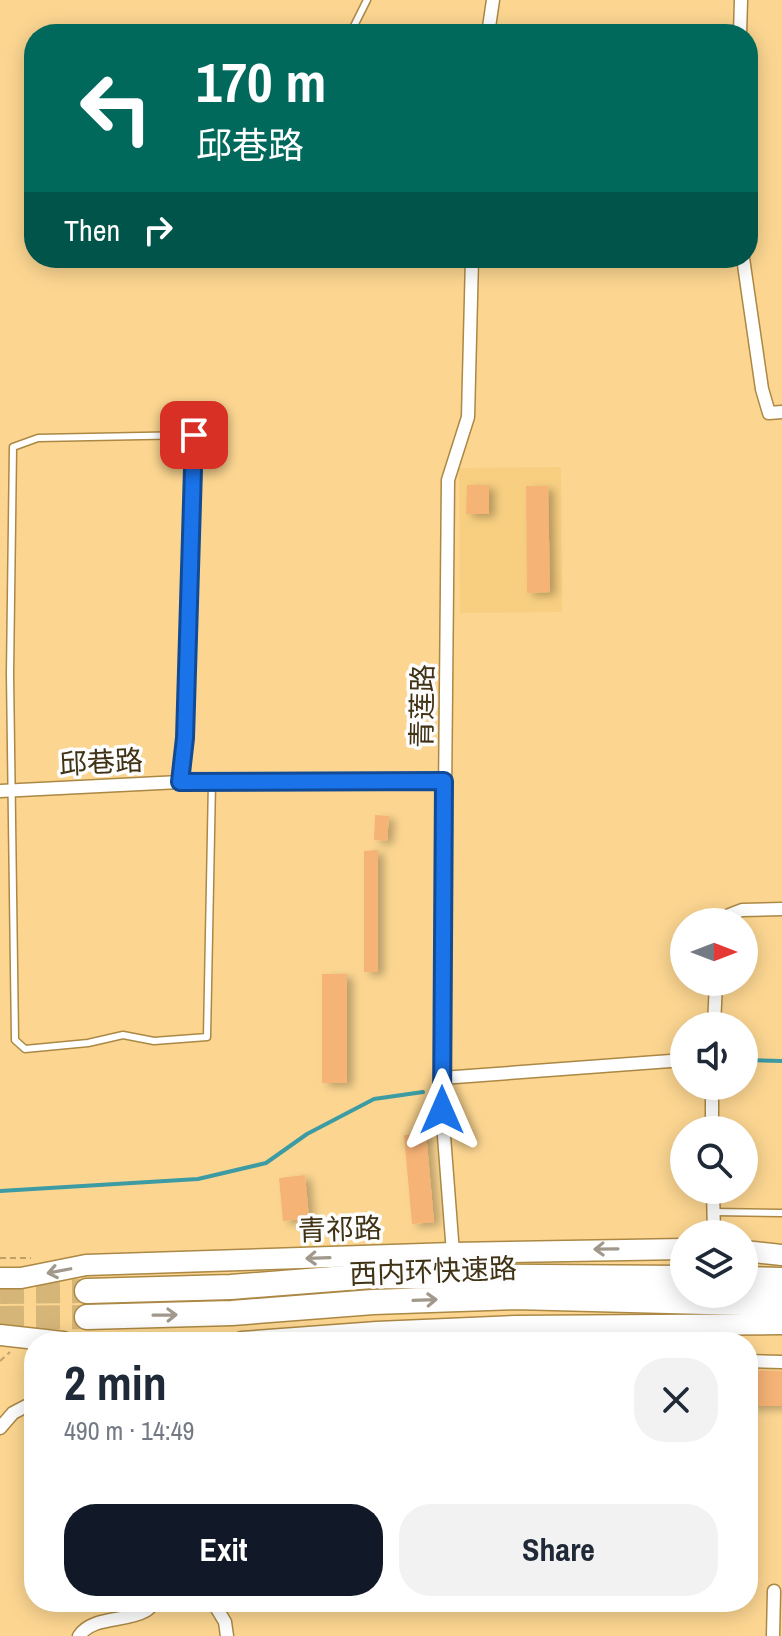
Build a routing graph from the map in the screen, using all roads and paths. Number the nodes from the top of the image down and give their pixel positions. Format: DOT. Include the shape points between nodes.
graph roads {
  1 [pos="367,0"];
  2 [pos="493,0"];
  3 [pos="741,0"];
  4 [pos="355,24"];
  5 [pos="489,24"];
  6 [pos="740,24"];
  7 [pos="472,268"];
  8 [pos="744,268"];
  9 [pos="782,412"];
  10 [pos="444,781"];
  11 [pos="180,782"];
  12 [pos="212,782"];
  13 [pos="6,791"];
  14 [pos="782,909"];
  15 [pos="758,910"];
  16 [pos="670,1061"];
  17 [pos="442,1078"];
  18 [pos="714,1204"];
  19 [pos="714,1212"];
  20 [pos="782,1213"];
  21 [pos="714,1220"];
  22 [pos="670,1249"];
  23 [pos="758,1252"];
  24 [pos="453,1253"];
  25 [pos="782,1255"];
  26 [pos="0,1278"];
  27 [pos="670,1278"];
  28 [pos="758,1279"];
  29 [pos="782,1280"];
  30 [pos="87,1291"];
  31 [pos="782,1304"];
  32 [pos="87,1317"];
  33 [pos="782,1324"];
  34 [pos="377,1332"];
  35 [pos="6,1343"];
  36 [pos="0,1361"];
  37 [pos="758,1361"];
  38 [pos="782,1362"];
  39 [pos="24,1407"];
  40 [pos="0,1428"];
  41 [pos="774,1591"];
  42 [pos="144,1612"];
  43 [pos="219,1612"];
  44 [pos="79,1636"];
  45 [pos="227,1636"];
  46 [pos="773,1636"];
  1 -- 4 [label="lane"];
  2 -- 5 [label="street"];
  3 -- 6 [label="street"];
  7 -- 10 [label="street, 青莲路" via="468,417 448,480"];
  8 -- 9 [label="street" via="762,389 769,413"];
  10 -- 12 [label="street, 邱巷路"];
  10 -- 17 [label="street, 青莲路"];
  11 -- 12 [label="street, 邱巷路"];
  11 -- 13 [label="street, 邱巷路"];
  11 -- 13 [label="lane" via="194,435 38,438 13,447"];
  12 -- 13 [label="lane" via="207,1037 154,1041 123,1035 25,1049 15,1040"];
  14 -- 15 [label="street"];
  16 -- 17 [label="street"];
  17 -- 24 [label="street, 青莲路"];
  18 -- 19 [label="street"];
  19 -- 20 [label="lane"];
  19 -- 21 [label="street"];
  22 -- 24 [label="main road, 青祁路, one-way"];
  23 -- 25 [label="main road"];
  24 -- 26 [label="main road, 青祁路, one-way" via="86,1265"];
  27 -- 30 [label="highway, 西内环快速路" via="372,1276"];
  28 -- 29 [label="highway"];
  32 -- 31 [label="highway, 西内环快速路, one-way" via="515,1297"];
  33 -- 34 [label="main road"];
  35 -- 36 [label="path"];
  37 -- 38 [label="street"];
  39 -- 40 [label="street"];
  41 -- 46 [label="street"];
  42 -- 44 [label="street" via="114,1618"];
  43 -- 45 [label="street"];
}
